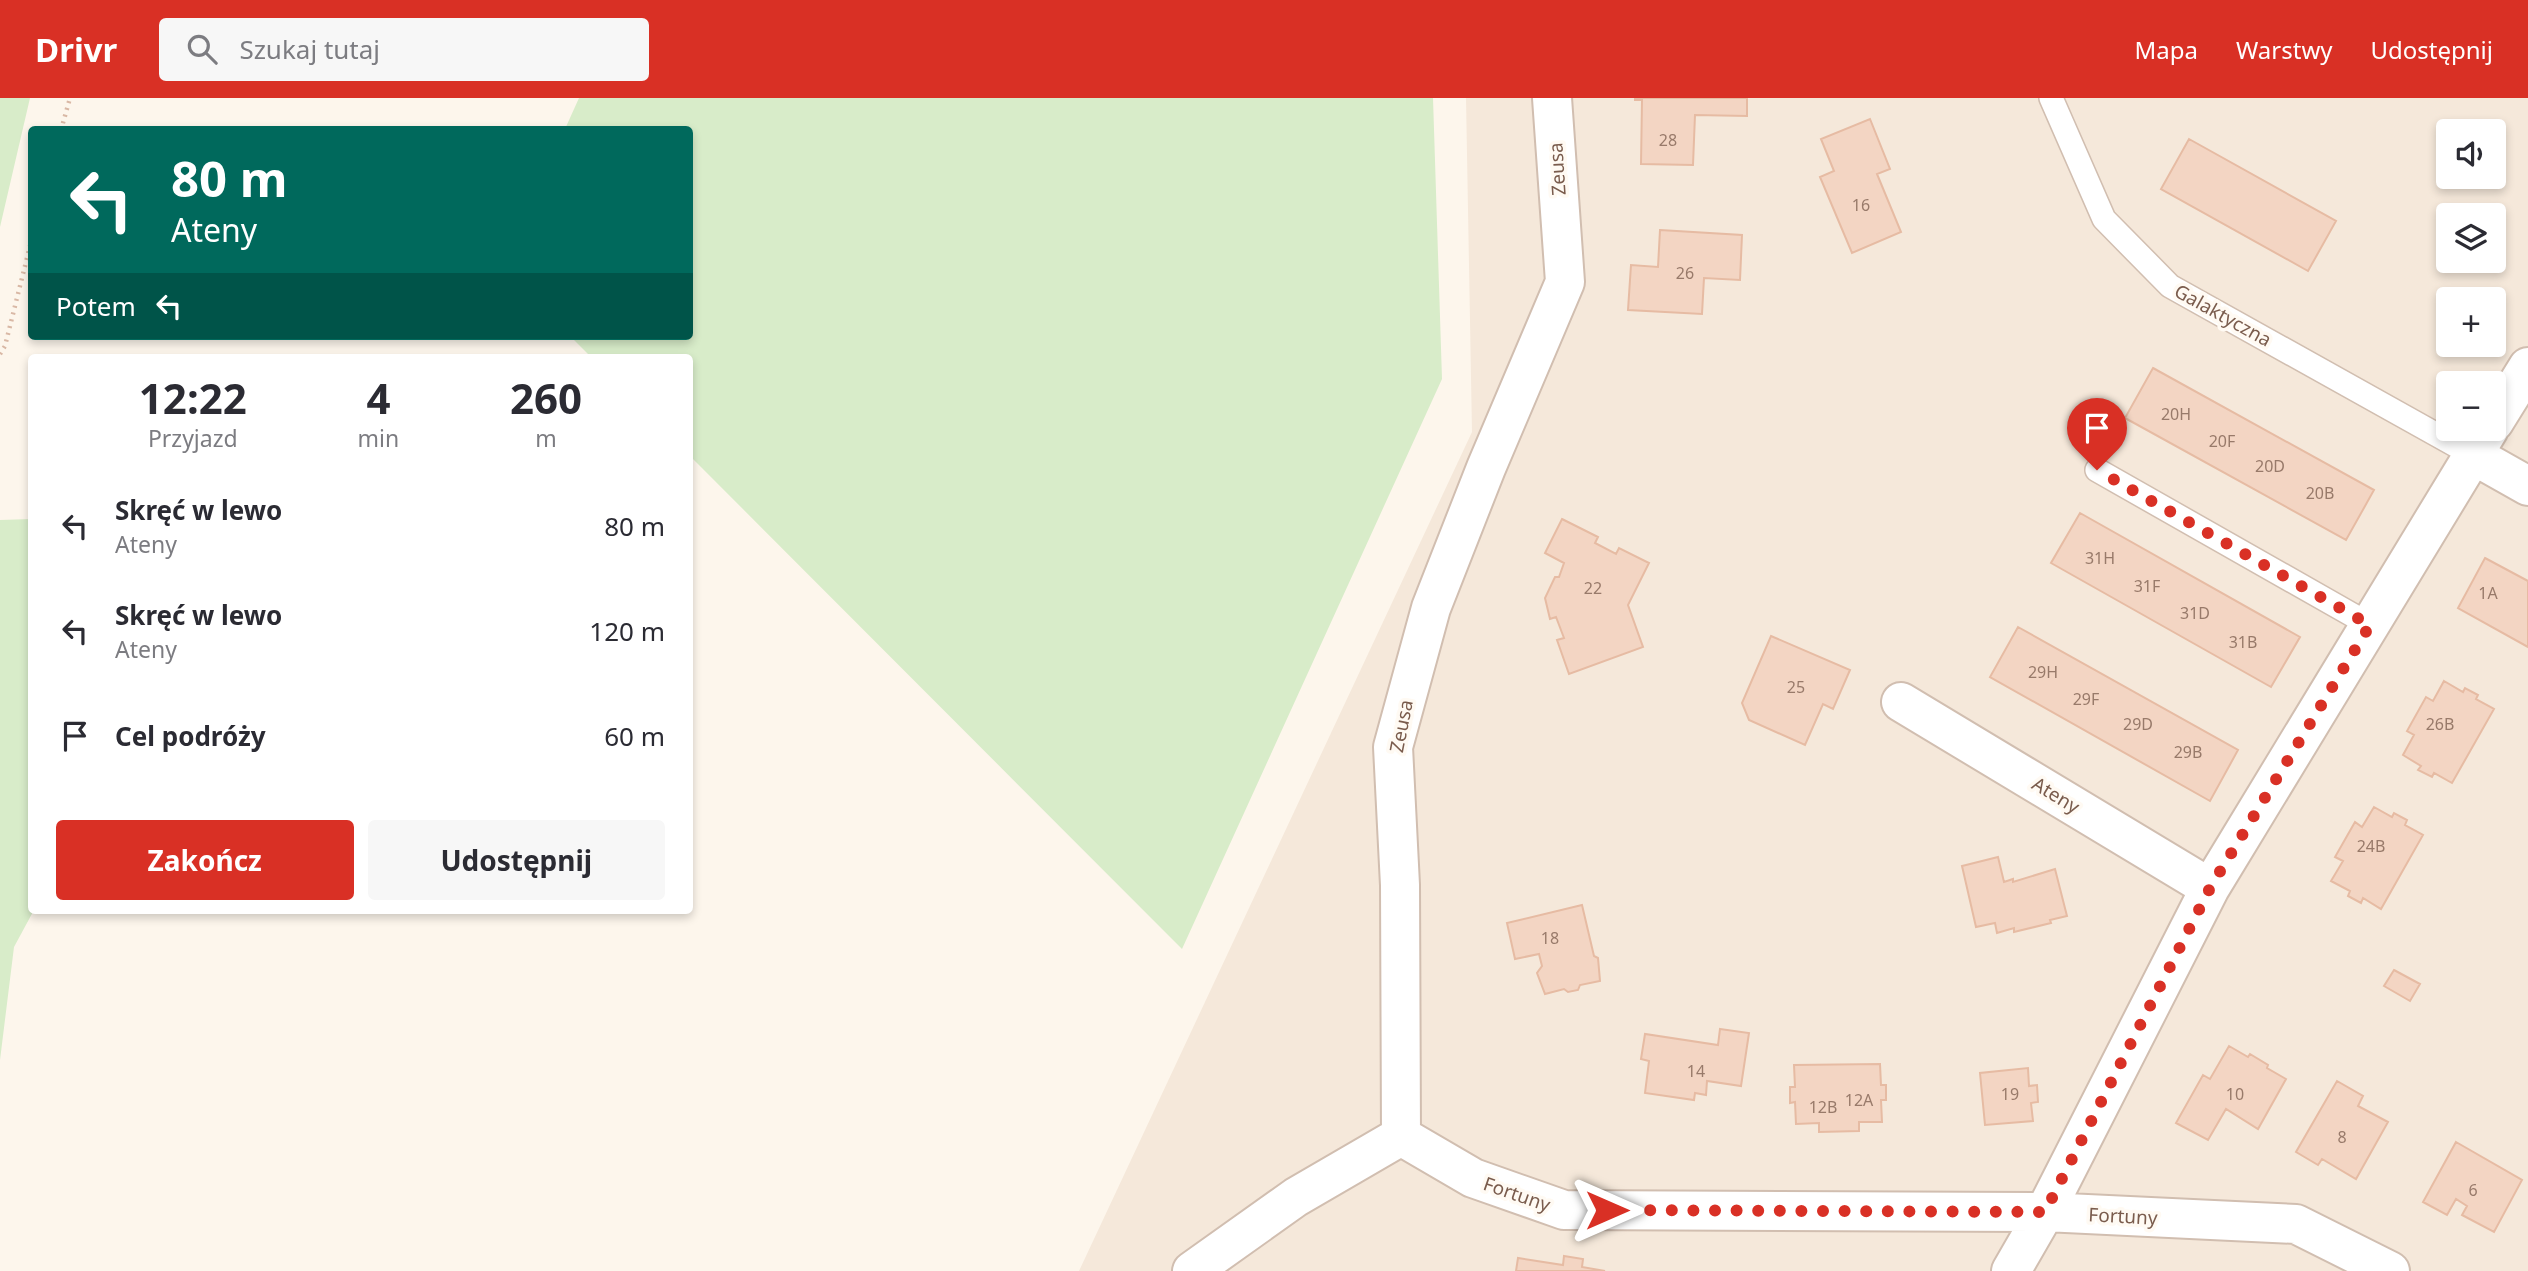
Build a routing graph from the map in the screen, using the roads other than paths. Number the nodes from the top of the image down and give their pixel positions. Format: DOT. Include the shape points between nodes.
graph roads {
  1 [pos="1552,98"];
  2 [pos="2051,98"];
  3 [pos="2528,367"];
  4 [pos="2506,403"];
  5 [pos="2481,442"];
  6 [pos="2097,470"];
  7 [pos="2528,486"];
  8 [pos="2370,625"];
  9 [pos="1901,702"];
  10 [pos="2210,888"];
  11 [pos="1401,1136"];
  12 [pos="2045,1212"];
  13 [pos="1192,1271"];
  14 [pos="2011,1271"];
  15 [pos="2390,1271"];
  1 -- 11 [label="street, Zeusa" via="1564,282 1431,608 1393,747 1400,884"];
  2 -- 5 [label="lane, Galaktyczna" via="2104,219 2170,286"];
  3 -- 4 [label="street"];
  5 -- 7 [label="street"];
  5 -- 8 [label="street"];
  6 -- 8 [label="lane"];
  8 -- 10 [label="street"];
  9 -- 10 [label="street, Ateny"];
  10 -- 12 [label="street"];
  11 -- 12 [label="street, Fortuny" via="1473,1178 1564,1210"];
  11 -- 13 [label="street" via="1296,1197"];
  12 -- 14 [label="street"];
  12 -- 15 [label="street, Fortuny" via="2296,1224"];
}
